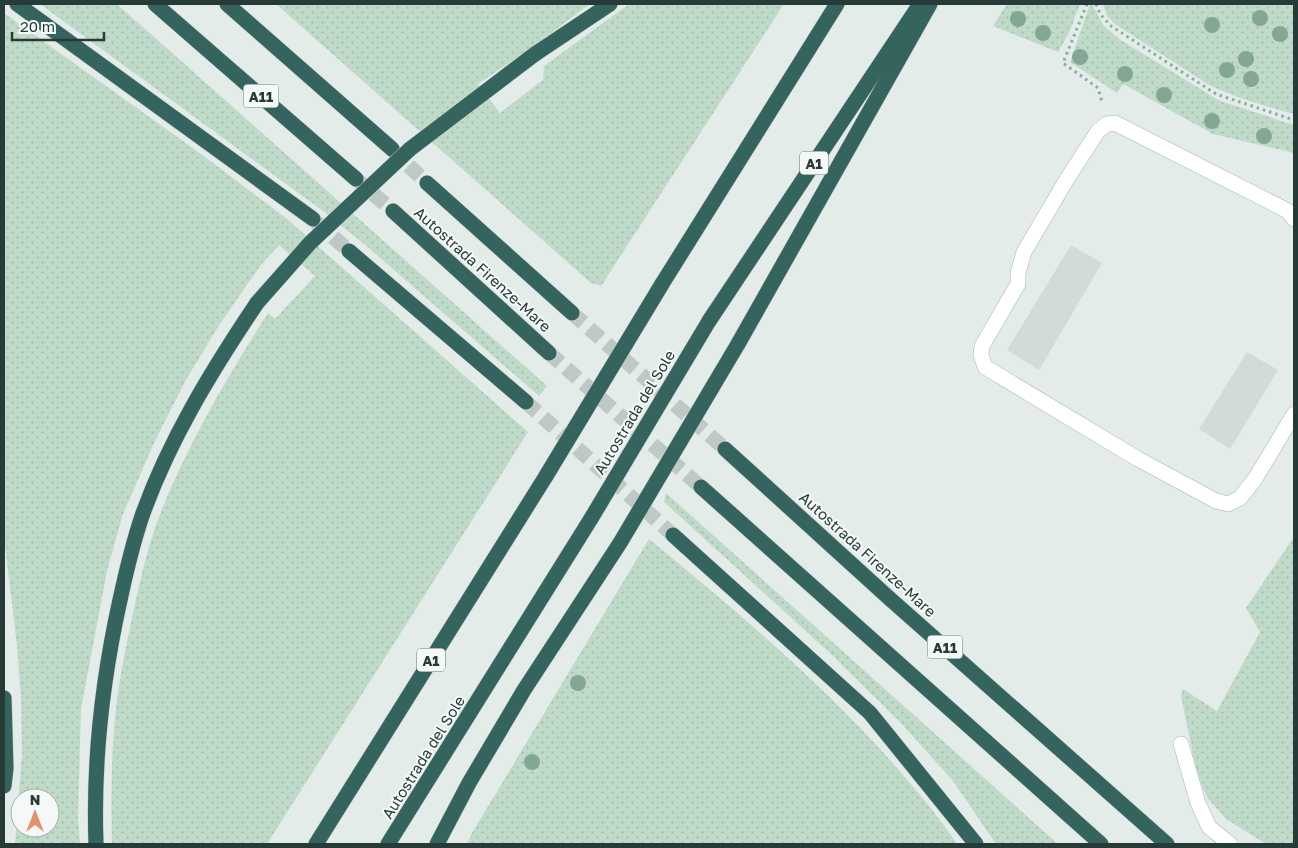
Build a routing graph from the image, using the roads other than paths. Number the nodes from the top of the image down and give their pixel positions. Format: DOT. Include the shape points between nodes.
graph roads {
  1 [pos="17,4"];
  2 [pos="154,4"];
  3 [pos="226,4"];
  4 [pos="610,4"];
  5 [pos="837,4"];
  6 [pos="920,4"];
  7 [pos="930,4"];
  8 [pos="392,149"];
  9 [pos="356,179"];
  10 [pos="427,183"];
  11 [pos="393,211"];
  12 [pos="1292,214"];
  13 [pos="313,219"];
  14 [pos="349,251"];
  15 [pos="572,313"];
  16 [pos="549,353"];
  17 [pos="526,402"];
  18 [pos="1294,414"];
  19 [pos="725,448"];
  20 [pos="701,487"];
  21 [pos="673,535"];
  22 [pos="4,698"];
  23 [pos="1180,744"];
  24 [pos="4,786"];
  25 [pos="96,844"];
  26 [pos="316,844"];
  27 [pos="388,844"];
  28 [pos="437,844"];
  29 [pos="976,844"];
  30 [pos="1101,844"];
  31 [pos="1167,844"];
  32 [pos="1230,844"];
  1 -- 13 [label="highway"];
  2 -- 9 [label="highway, A11"];
  3 -- 8 [label="highway"];
  4 -- 25 [label="highway, bridge" via="535,54 410,149 310,243 257,303 230,343 169,453 142,516 124,580 103,690 97,743"];
  5 -- 26 [label="highway, A1, bridge"];
  6 -- 27 [label="highway, Autostrada del Sole / A1, bridge" via="709,321 592,518"];
  7 -- 28 [label="highway, bridge" via="738,344 620,542 524,690"];
  10 -- 15 [label="highway, Autostrada Firenze-Mare"];
  11 -- 16 [label="highway, Autostrada Firenze-Mare"];
  12 -- 18 [label="lane" via="1115,124 1107,124 1098,131 1024,252 1018,284 982,346 981,356 985,367 1138,459 1216,501 1228,504 1239,499 1250,485"];
  14 -- 17 [label="highway"];
  19 -- 31 [label="highway, Autostrada Firenze-Mare / A11"];
  20 -- 30 [label="highway"];
  21 -- 29 [label="highway" via="870,713"];
  22 -- 24 [label="highway"];
  23 -- 32 [label="lane" via="1209,827"];
}
